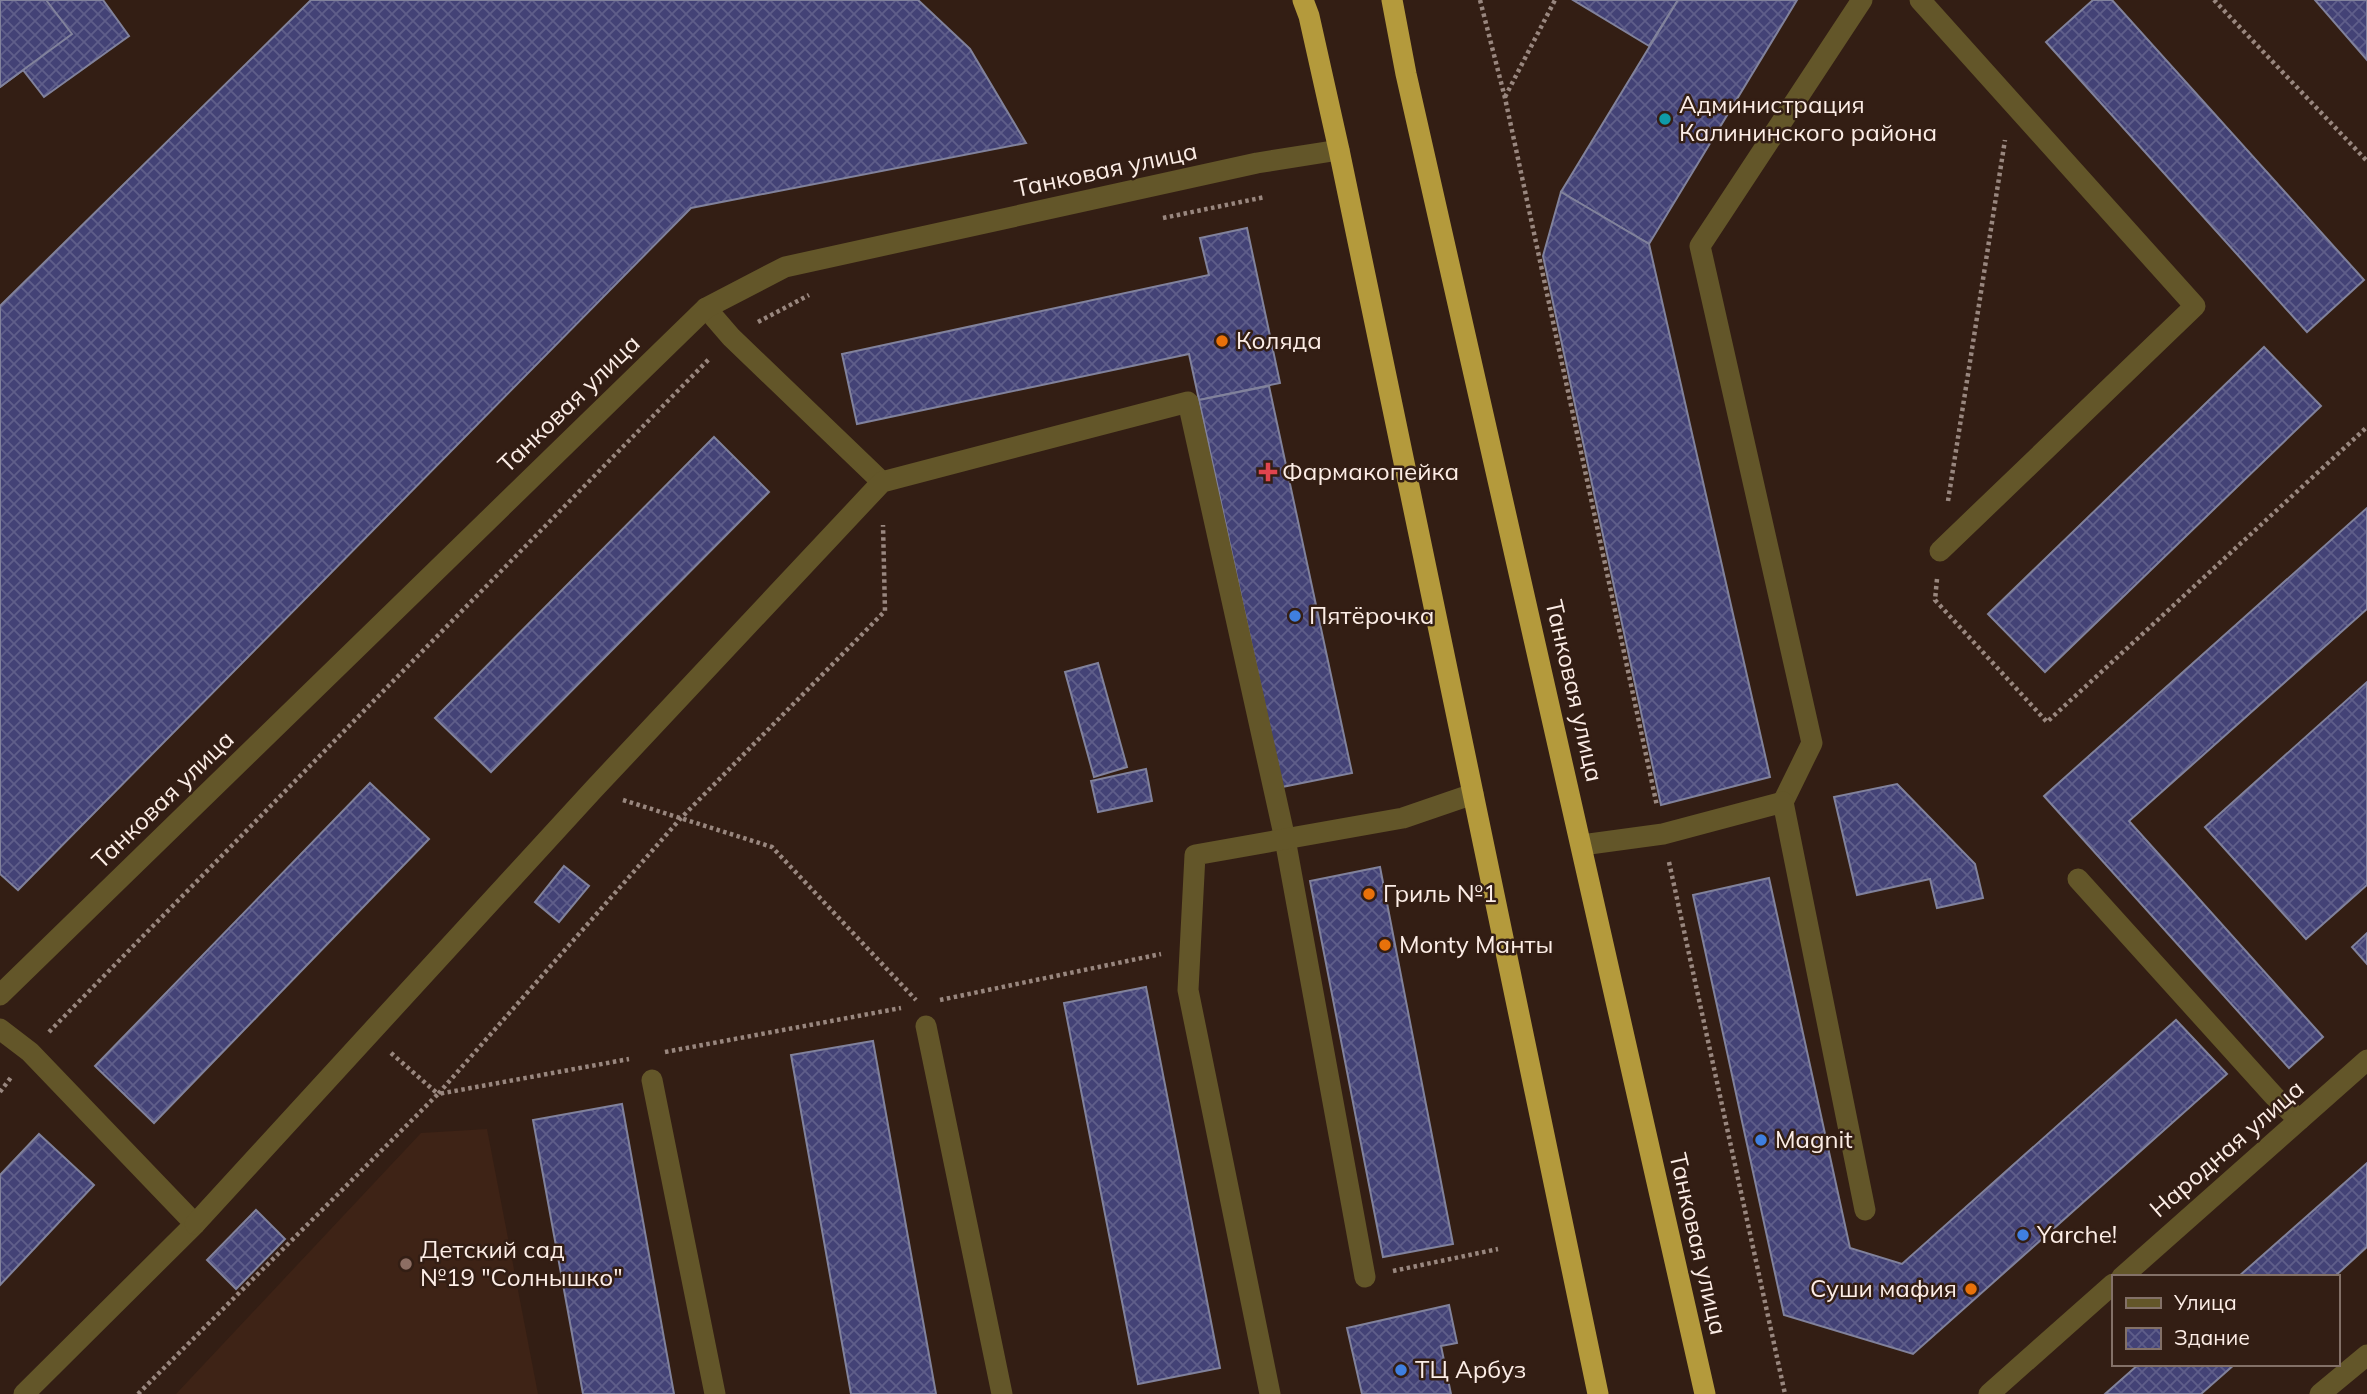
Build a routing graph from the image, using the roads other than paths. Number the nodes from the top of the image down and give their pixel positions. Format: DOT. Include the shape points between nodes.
graph roads {
  1 [pos="1303,0"];
  2 [pos="1392,0"];
  3 [pos="1862,0"];
  4 [pos="1920,0"];
  5 [pos="1339,150"];
  6 [pos="706,308"];
  7 [pos="882,482"];
  8 [pos="1940,551"];
  9 [pos="1473,794"];
  10 [pos="1783,802"];
  11 [pos="1285,839"];
  12 [pos="1582,845"];
  13 [pos="2078,879"];
  14 [pos="0,995"];
  15 [pos="926,1027"];
  16 [pos="0,1029"];
  17 [pos="2367,1060"];
  18 [pos="652,1080"];
  19 [pos="2299,1120"];
  20 [pos="1865,1210"];
  21 [pos="195,1224"];
  22 [pos="2124,1275"];
  23 [pos="1364,1277"];
  24 [pos="2112,1285"];
  25 [pos="2367,1355"];
  26 [pos="1994,1393"];
  27 [pos="24,1394"];
  28 [pos="715,1394"];
  29 [pos="1002,1394"];
  30 [pos="1270,1394"];
  31 [pos="1598,1394"];
  32 [pos="1705,1394"];
  33 [pos="2320,1394"];
  1 -- 5 [label="highway"];
  2 -- 12 [label="highway, Танковая улица" via="1405,74"];
  3 -- 10 [label="street" via="1699,246 1812,743"];
  4 -- 8 [label="street" via="2195,306"];
  5 -- 6 [label="street, Танковая улица" via="1257,163 785,267"];
  5 -- 9 [label="highway"];
  6 -- 7 [label="street"];
  6 -- 14 [label="street, Танковая улица"];
  7 -- 11 [label="street" via="1188,402"];
  7 -- 21 [label="street"];
  9 -- 11 [label="street" via="1403,818"];
  9 -- 31 [label="highway"];
  10 -- 12 [label="street" via="1663,834"];
  10 -- 20 [label="street"];
  11 -- 23 [label="street"];
  11 -- 30 [label="street" via="1195,855 1188,990"];
  12 -- 32 [label="highway, Танковая улица"];
  13 -- 19 [label="street"];
  15 -- 29 [label="street"];
  16 -- 21 [label="street" via="30,1052"];
  17 -- 19 [label="street, Народная улица"];
  18 -- 28 [label="street"];
  19 -- 22 [label="street, Народная улица"];
  21 -- 27 [label="street"];
  24 -- 26 [label="street"];
  25 -- 33 [label="street"];
}
